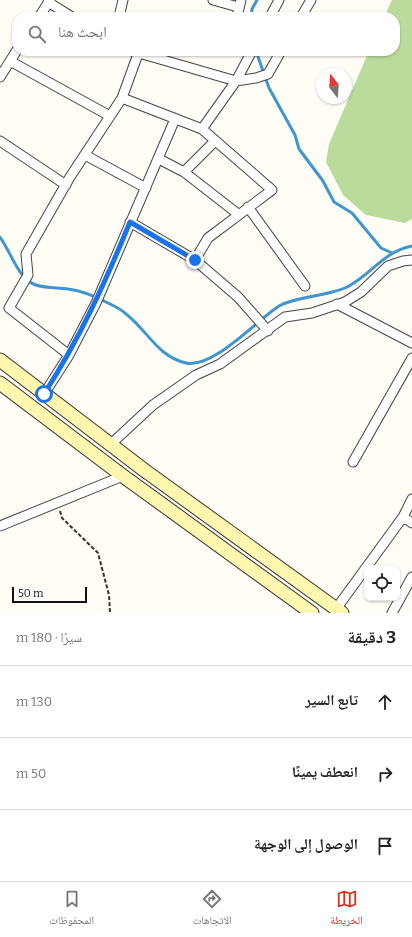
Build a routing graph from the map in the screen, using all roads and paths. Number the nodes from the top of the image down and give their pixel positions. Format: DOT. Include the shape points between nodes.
graph roads {
  1 [pos="123,0"];
  2 [pos="213,0"];
  3 [pos="279,0"];
  4 [pos="311,0"];
  5 [pos="49,1"];
  6 [pos="240,3"];
  7 [pos="42,12"];
  8 [pos="65,12"];
  9 [pos="120,12"];
  10 [pos="273,12"];
  11 [pos="304,12"];
  12 [pos="13,56"];
  13 [pos="134,56"];
  14 [pos="149,56"];
  15 [pos="249,56"];
  16 [pos="278,56"];
  17 [pos="10,61"];
  18 [pos="0,77"];
  19 [pos="236,81"];
  20 [pos="122,98"];
  21 [pos="110,116"];
  22 [pos="175,119"];
  23 [pos="202,129"];
  24 [pos="0,141"];
  25 [pos="215,141"];
  26 [pos="85,155"];
  27 [pos="159,159"];
  28 [pos="184,172"];
  29 [pos="66,185"];
  30 [pos="146,188"];
  31 [pos="248,207"];
  32 [pos="238,214"];
  33 [pos="130,222"];
  34 [pos="195,260"];
  35 [pos="412,260"];
  36 [pos="305,286"];
  37 [pos="337,304"];
  38 [pos="266,329"];
  39 [pos="412,343"];
  40 [pos="69,355"];
  41 [pos="412,358"];
  42 [pos="1,363"];
  43 [pos="21,376"];
  44 [pos="4,386"];
  45 [pos="44,394"];
  46 [pos="111,444"];
  47 [pos="353,462"];
  48 [pos="123,476"];
  49 [pos="412,499"];
  50 [pos="56,503"];
  51 [pos="403,517"];
  52 [pos="412,523"];
  53 [pos="0,526"];
  54 [pos="412,577"];
  55 [pos="339,611"];
  56 [pos="110,613"];
  57 [pos="312,613"];
  58 [pos="392,613"];
  1 -- 9 [label="street"];
  2 -- 6 [label="street"];
  3 -- 10 [label="street"];
  4 -- 11 [label="street"];
  5 -- 7 [label="street"];
  5 -- 8 [label="street"];
  12 -- 17 [label="street"];
  13 -- 20 [label="street"];
  14 -- 19 [label="street"];
  15 -- 19 [label="street"];
  16 -- 19 [label="street" via="268,74"];
  17 -- 18 [label="street"];
  17 -- 21 [label="street"];
  19 -- 23 [label="street"];
  20 -- 21 [label="street"];
  20 -- 22 [label="street"];
  21 -- 26 [label="street"];
  22 -- 23 [label="street"];
  22 -- 27 [label="street"];
  23 -- 25 [label="street"];
  24 -- 29 [label="street"];
  25 -- 28 [label="street"];
  25 -- 31 [label="street" via="272,190"];
  26 -- 29 [label="street"];
  26 -- 30 [label="street"];
  27 -- 28 [label="street"];
  27 -- 30 [label="street"];
  28 -- 32 [label="street"];
  29 -- 40 [label="street" via="26,254 28,275 9,308"];
  30 -- 33 [label="street"];
  31 -- 32 [label="street"];
  31 -- 36 [label="street"];
  32 -- 34 [label="street" via="208,238"];
  33 -- 34 [label="street"];
  33 -- 40 [label="street" via="101,293"];
  34 -- 38 [label="street" via="238,297"];
  35 -- 37 [label="street" via="388,266 361,292"];
  37 -- 38 [label="street" via="285,317"];
  37 -- 39 [label="street"];
  38 -- 46 [label="street" via="220,364 196,376 153,405"];
  40 -- 45 [label="street"];
  41 -- 47 [label="street"];
  42 -- 43 [label="main road"];
  43 -- 44 [label="main road"];
  43 -- 45 [label="main road"];
  44 -- 48 [label="main road"];
  45 -- 46 [label="main road"];
  46 -- 55 [label="main road"];
  48 -- 50 [label="street"];
  48 -- 57 [label="main road"];
  49 -- 51 [label="street"];
  50 -- 53 [label="street"];
  50 -- 56 [label="path" via="62,518 98,553 109,595"];
  51 -- 52 [label="street"];
  51 -- 55 [label="street"];
  54 -- 58 [label="street"];
}
